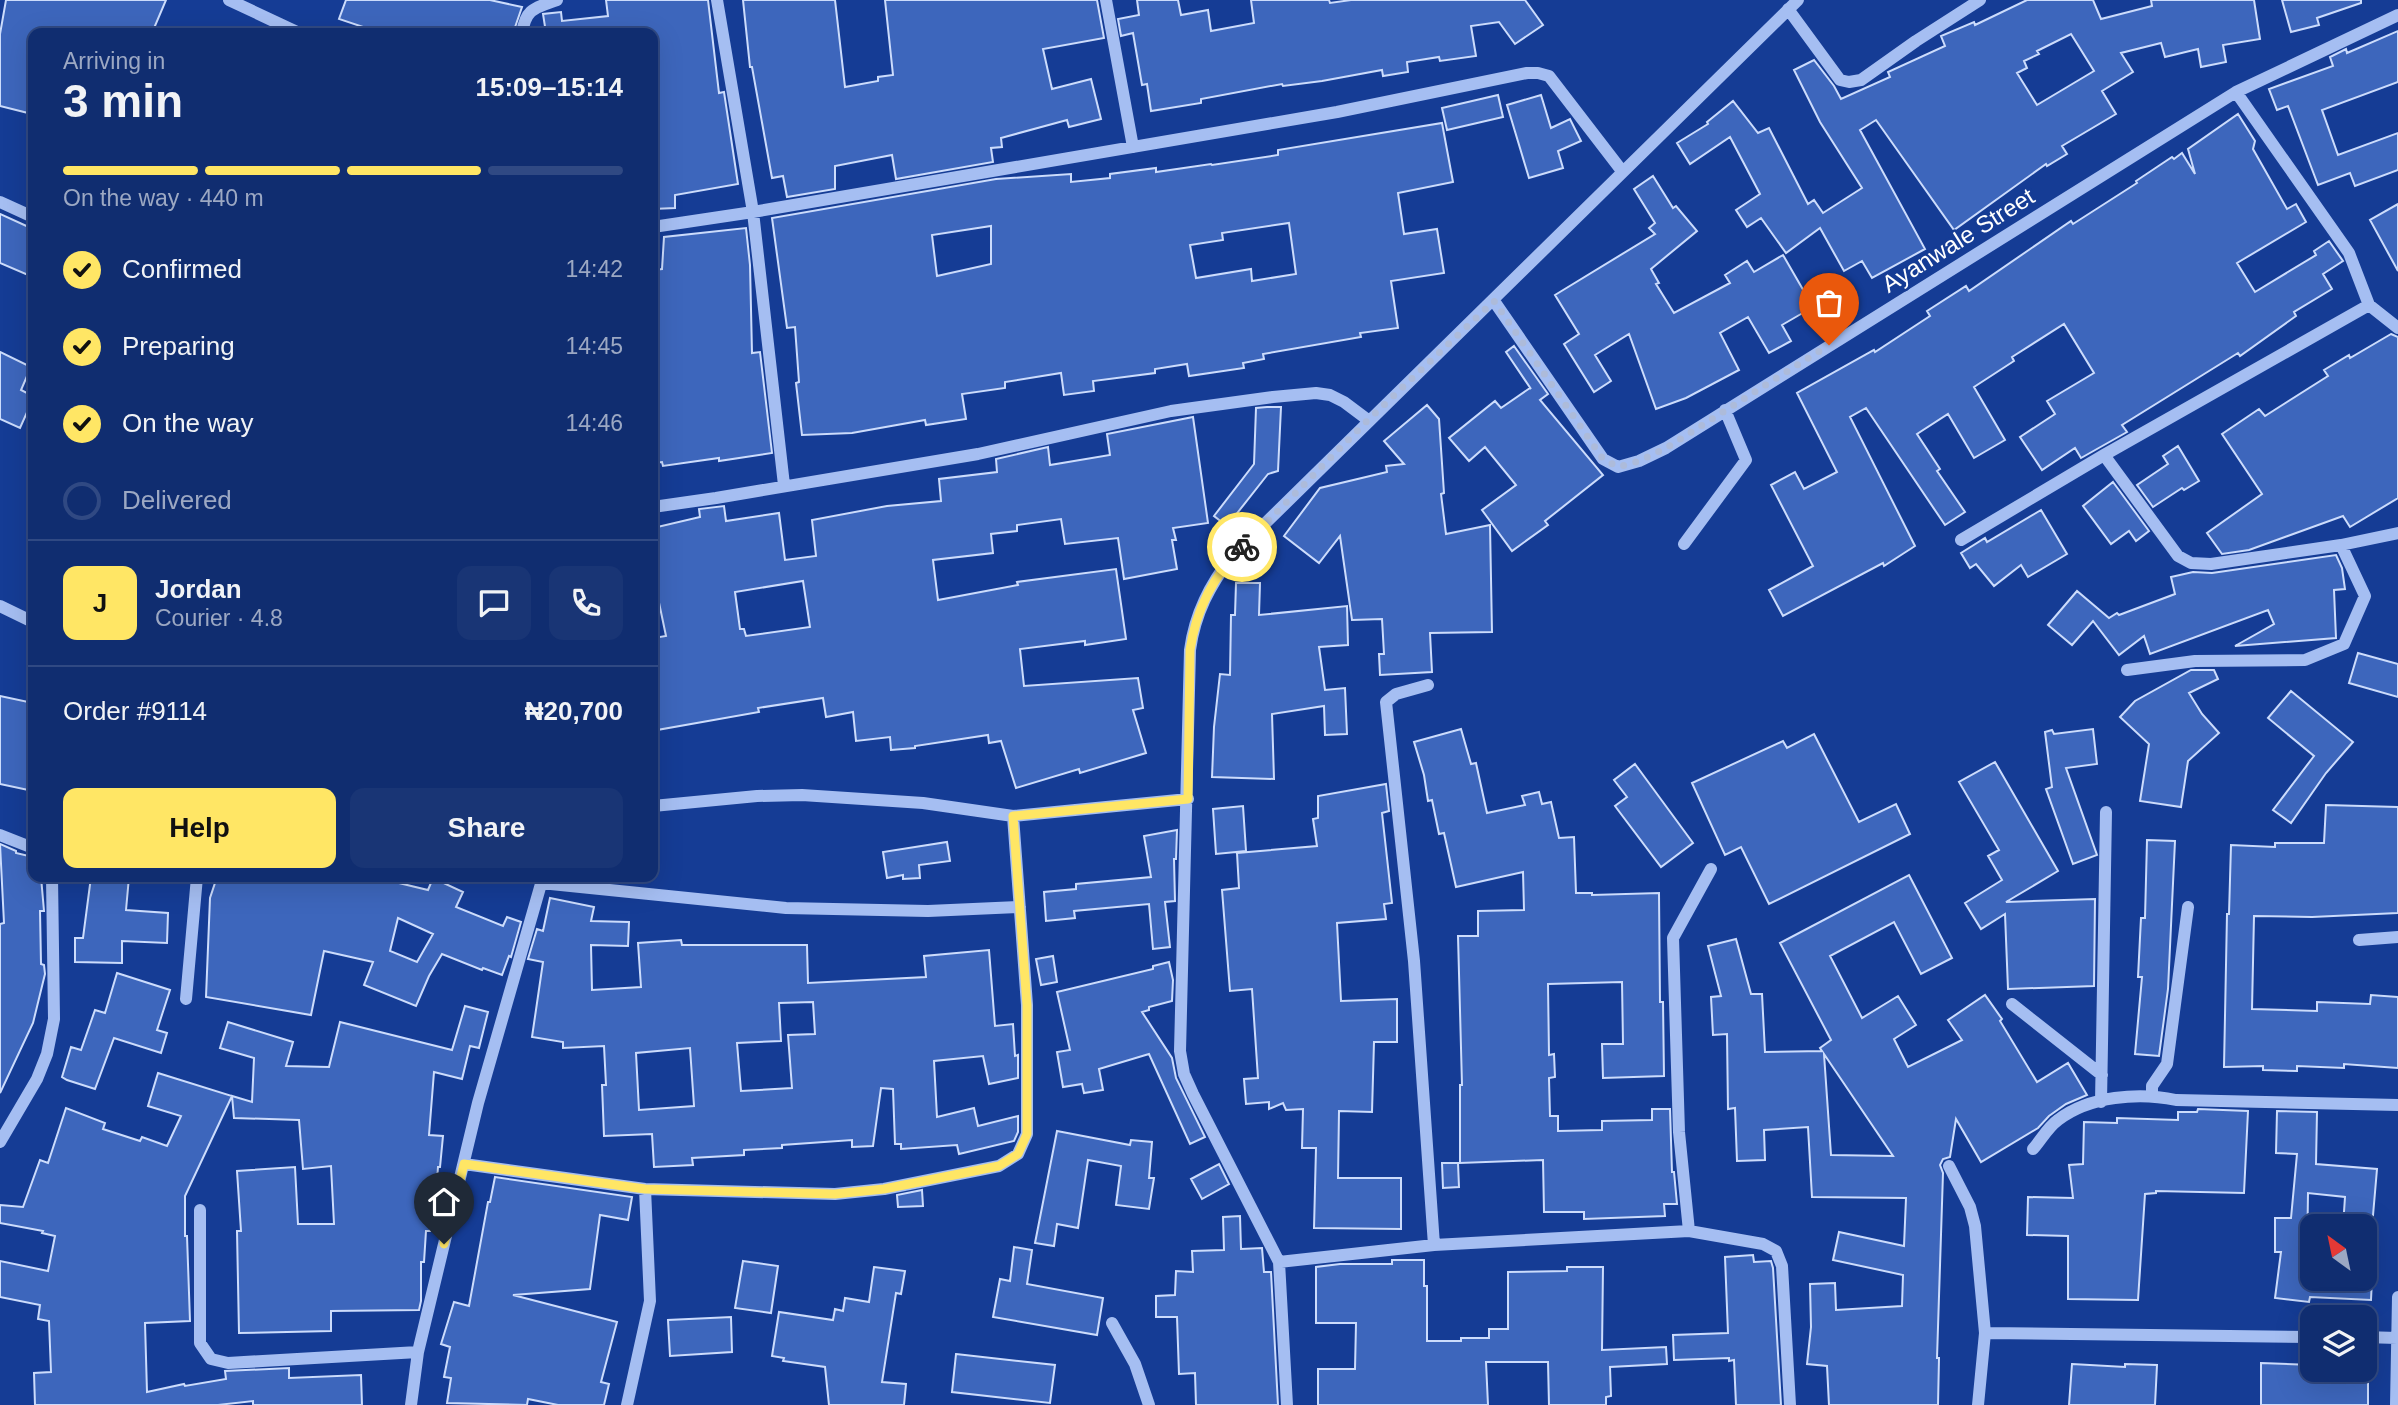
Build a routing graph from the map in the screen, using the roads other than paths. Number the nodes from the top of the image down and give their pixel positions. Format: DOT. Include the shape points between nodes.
graph roads {
  1 [pos="229,0"];
  2 [pos="557,0"];
  3 [pos="717,0"];
  4 [pos="1106,0"];
  5 [pos="1980,0"];
  6 [pos="1793,4"];
  7 [pos="2398,15"];
  8 [pos="288,28"];
  9 [pos="523,28"];
  10 [pos="2236,92"];
  11 [pos="1133,147"];
  12 [pos="1622,172"];
  13 [pos="0,202"];
  14 [pos="753,212"];
  15 [pos="28,215"];
  16 [pos="658,226"];
  17 [pos="1494,301"];
  18 [pos="2369,305"];
  19 [pos="2398,328"];
  20 [pos="1725,410"];
  21 [pos="1368,420"];
  22 [pos="2104,455"];
  23 [pos="784,485"];
  24 [pos="658,506"];
  25 [pos="2398,533"];
  26 [pos="1961,540"];
  27 [pos="1685,544"];
  28 [pos="2340,545"];
  29 [pos="0,606"];
  30 [pos="28,620"];
  31 [pos="2127,670"];
  32 [pos="1428,685"];
  33 [pos="1188,799"];
  34 [pos="658,806"];
  35 [pos="2106,812"];
  36 [pos="1013,816"];
  37 [pos="0,835"];
  38 [pos="28,846"];
  39 [pos="1711,869"];
  40 [pos="52,882"];
  41 [pos="197,882"];
  42 [pos="541,882"];
  43 [pos="559,882"];
  44 [pos="1020,907"];
  45 [pos="2188,907"];
  46 [pos="2398,937"];
  47 [pos="2359,940"];
  48 [pos="186,999"];
  49 [pos="2012,1004"];
  50 [pos="2102,1075"];
  51 [pos="2152,1095"];
  52 [pos="2101,1102"];
  53 [pos="2398,1104"];
  54 [pos="0,1142"];
  55 [pos="2033,1149"];
  56 [pos="464,1164"];
  57 [pos="1949,1166"];
  58 [pos="645,1189"];
  59 [pos="200,1210"];
  60 [pos="1689,1231"];
  61 [pos="1434,1245"];
  62 [pos="1279,1262"];
  63 [pos="2398,1297"];
  64 [pos="1112,1323"];
  65 [pos="1984,1332"];
  66 [pos="2300,1337"];
  67 [pos="2377,1337"];
  68 [pos="2397,1338"];
  69 [pos="418,1352"];
  70 [pos="411,1405"];
  71 [pos="627,1405"];
  72 [pos="1149,1405"];
  73 [pos="1287,1405"];
  74 [pos="1790,1405"];
  75 [pos="1978,1405"];
  76 [pos="2396,1405"];
  1 -- 8 [label="street"];
  2 -- 9 [label="street" via="532,9"];
  3 -- 14 [label="street"];
  4 -- 11 [label="street"];
  5 -- 6 [label="street" via="1861,80 1849,82 1839,80"];
  6 -- 12 [label="street"];
  7 -- 10 [label="street, Ayanwale Street"];
  10 -- 18 [label="street" via="2349,253"];
  10 -- 20 [label="street, Ayanwale Street"];
  11 -- 12 [label="street" via="1538,73 1549,76"];
  11 -- 14 [label="street"];
  12 -- 17 [label="street"];
  13 -- 15 [label="street"];
  14 -- 16 [label="street"];
  14 -- 23 [label="street"];
  17 -- 20 [label="street, Ayanwale Street" via="1603,459 1618,467 1666,448"];
  17 -- 21 [label="street"];
  18 -- 19 [label="street"];
  18 -- 22 [label="street"];
  20 -- 27 [label="street" via="1746,460"];
  21 -- 23 [label="street" via="1330,395 1273,397 1171,411 978,454"];
  21 -- 33 [label="street" via="1233,556 1201,606 1190,650"];
  22 -- 26 [label="street"];
  22 -- 28 [label="street" via="2178,556 2191,564"];
  23 -- 24 [label="street"];
  25 -- 28 [label="street"];
  28 -- 31 [label="street" via="2365,596 2344,644 2305,660 2195,661"];
  29 -- 30 [label="street"];
  32 -- 61 [label="street" via="1396,694 1386,702 1386,712 1414,961"];
  33 -- 36 [label="street"];
  33 -- 62 [label="street" via="1179,1023 1184,1074"];
  34 -- 36 [label="street" via="802,795 923,803"];
  35 -- 50 [label="street"];
  36 -- 44 [label="street"];
  37 -- 38 [label="street"];
  39 -- 60 [label="street" via="1673,938 1679,1132"];
  40 -- 54 [label="street" via="54,1019 47,1054"];
  41 -- 48 [label="street"];
  42 -- 56 [label="street"];
  43 -- 44 [label="street" via="786,908 928,911"];
  44 -- 58 [label="street" via="1027,1005 1027,1134 1018,1154 999,1166 835,1194"];
  45 -- 51 [label="street" via="2167,1064 2152,1086"];
  46 -- 47 [label="street"];
  49 -- 50 [label="street"];
  50 -- 52 [label="street"];
  51 -- 52 [label="street"];
  51 -- 53 [label="street" via="2176,1100"];
  52 -- 55 [label="street" via="2057,1121"];
  56 -- 58 [label="street"];
  56 -- 69 [label="street"];
  57 -- 65 [label="street" via="1975,1226"];
  58 -- 71 [label="street" via="650,1301"];
  59 -- 69 [label="street" via="200,1343 211,1359 228,1363"];
  60 -- 61 [label="street"];
  60 -- 74 [label="street" via="1763,1244 1776,1251 1782,1266"];
  61 -- 62 [label="street"];
  62 -- 73 [label="street"];
  63 -- 68 [label="street"];
  64 -- 72 [label="street" via="1135,1364"];
  65 -- 66 [label="street"];
  65 -- 75 [label="street"];
  67 -- 68 [label="street"];
  68 -- 76 [label="street"];
  69 -- 70 [label="street"];
}
